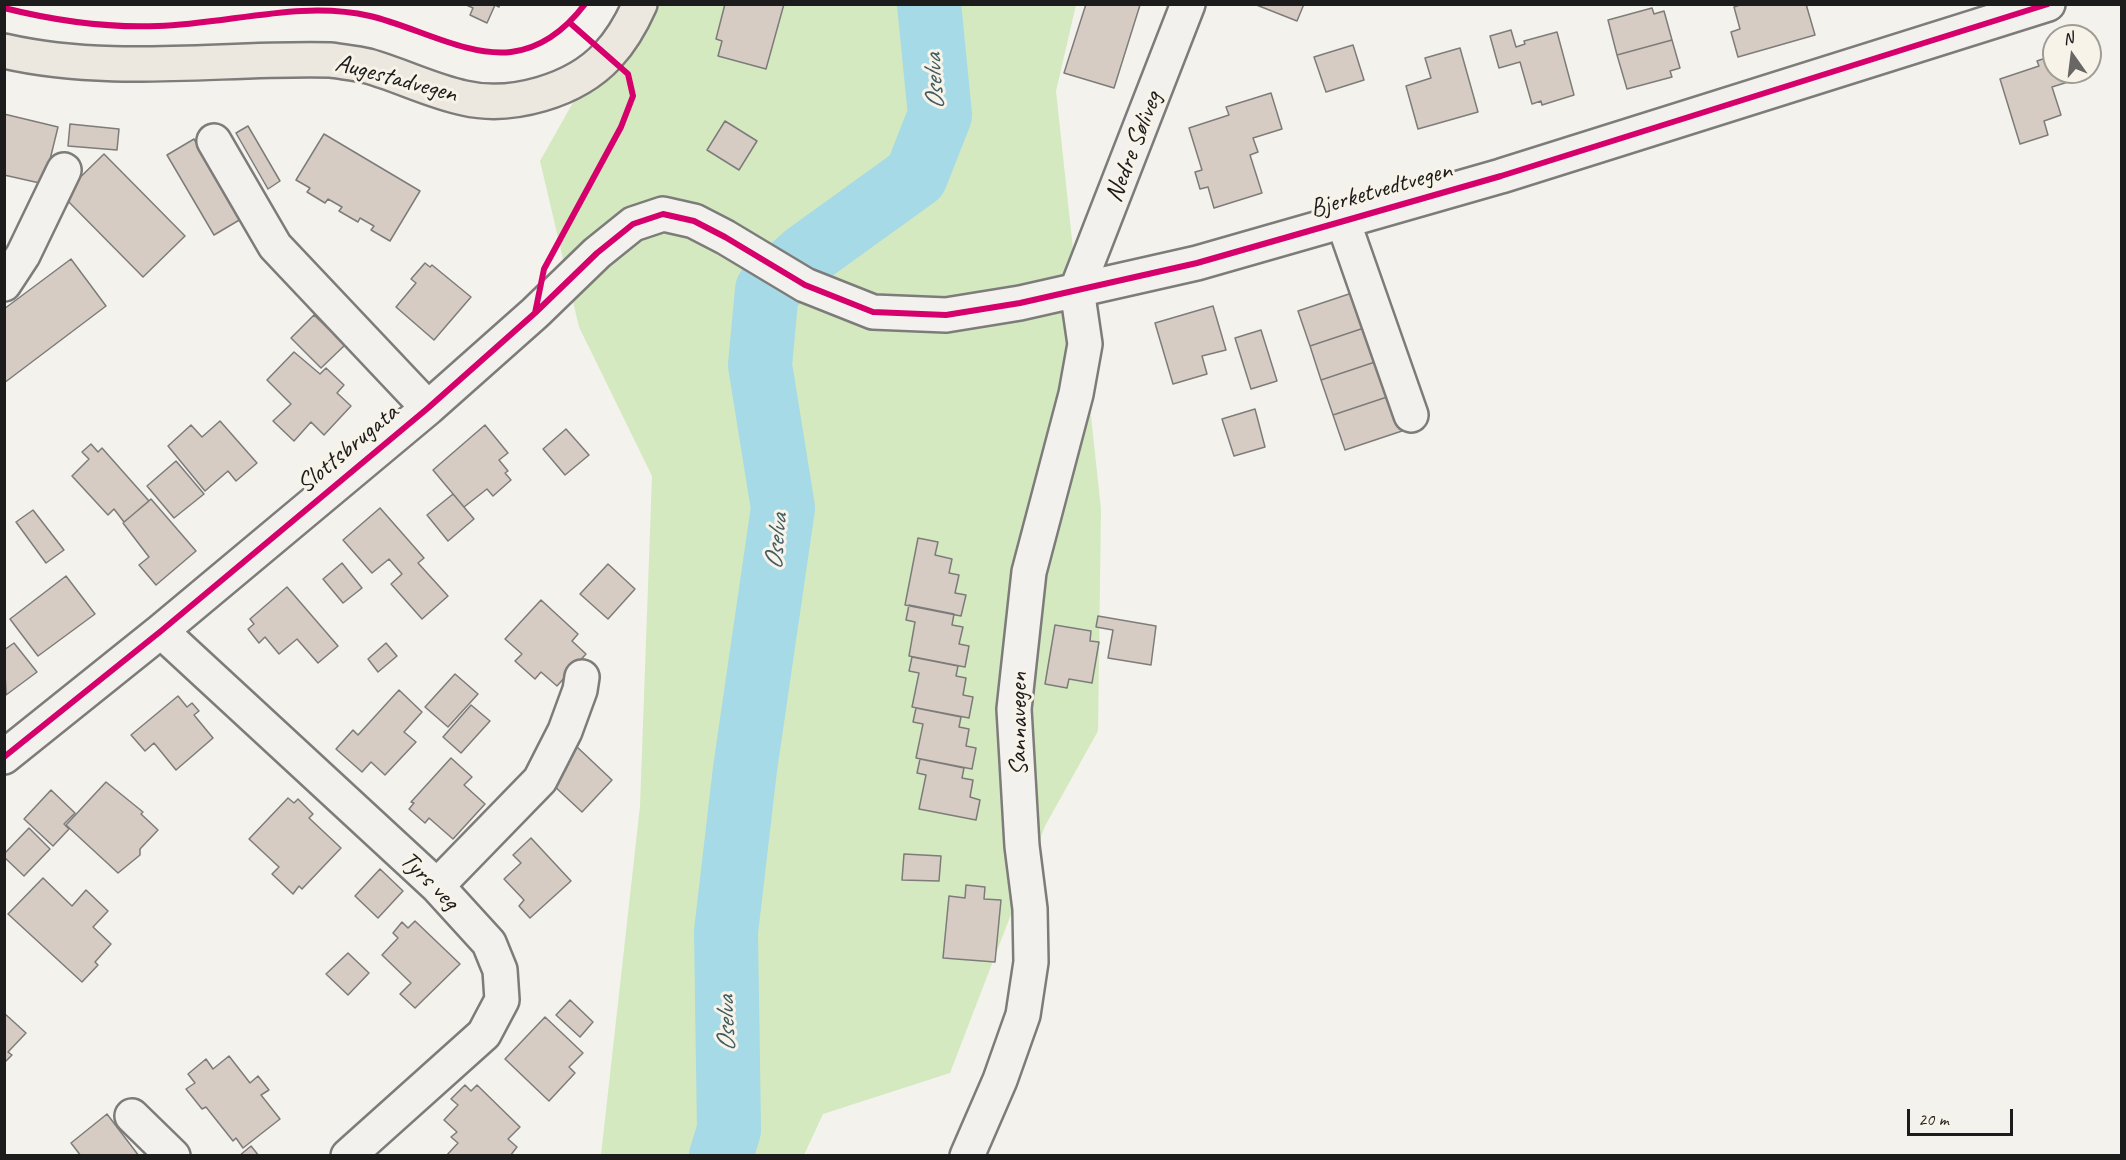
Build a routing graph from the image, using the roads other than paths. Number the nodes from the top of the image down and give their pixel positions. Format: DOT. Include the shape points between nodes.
graph roads {
  1 [pos="640,4"];
  2 [pos="1188,4"];
  3 [pos="2048,4"];
  4 [pos="4,51"];
  5 [pos="214,141"];
  6 [pos="64,170"];
  7 [pos="1343,221"];
  8 [pos="725,237"];
  9 [pos="4,284"];
  10 [pos="1077,289"];
  11 [pos="428,408"];
  12 [pos="1411,415"];
  13 [pos="160,631"];
  14 [pos="582,676"];
  15 [pos="4,757"];
  16 [pos="437,886"];
  17 [pos="132,1116"];
  18 [pos="173,1155"];
  19 [pos="350,1155"];
  20 [pos="967,1155"];
  1 -- 4 [label="main road, Augestadvegen" via="607,56 581,76 526,98 498,101 466,99 367,66 332,60 101,65"];
  2 -- 10 [label="street, Nedre Søliveg"];
  3 -- 7 [label="street, Bjerketvedtvegen"];
  5 -- 11 [label="street" via="275,246"];
  6 -- 9 [label="street" via="23,255"];
  7 -- 10 [label="street, Bjerketvedtvegen" via="1197,263"];
  7 -- 12 [label="street"];
  8 -- 10 [label="street, Bjerketvedtvegen" via="805,285 873,312 946,315"];
  8 -- 11 [label="street, Slottsbrugata" via="694,221 663,214 633,224"];
  10 -- 20 [label="street, Sannavegen" via="1085,344 1076,394 1029,572 1014,709 1031,962 1023,1015"];
  11 -- 13 [label="street, Slottsbrugata"];
  13 -- 15 [label="street, Slottsbrugata"];
  13 -- 16 [label="street, Tyrs veg"];
  14 -- 16 [label="street" via="565,731 540,780"];
  16 -- 19 [label="street, Tyrs veg" via="489,943 500,969 502,1000 484,1034"];
  17 -- 18 [label="street"];
}
